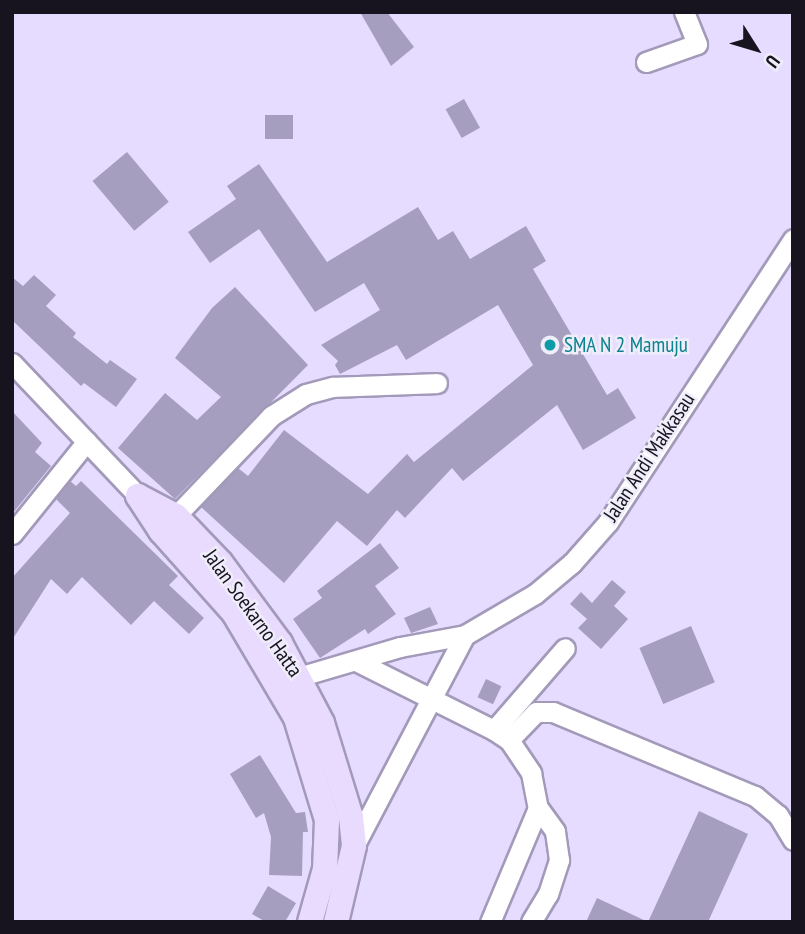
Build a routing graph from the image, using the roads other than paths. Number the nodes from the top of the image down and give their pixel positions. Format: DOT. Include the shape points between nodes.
graph roads {
  1 [pos="684,12"];
  2 [pos="646,62"];
  3 [pos="793,239"];
  4 [pos="12,363"];
  5 [pos="437,383"];
  6 [pos="87,441"];
  7 [pos="138,496"];
  8 [pos="169,524"];
  9 [pos="12,534"];
  10 [pos="465,635"];
  11 [pos="565,648"];
  12 [pos="356,661"];
  13 [pos="289,680"];
  14 [pos="431,699"];
  15 [pos="501,735"];
  16 [pos="538,807"];
  17 [pos="793,840"];
  18 [pos="354,846"];
  19 [pos="310,922"];
  20 [pos="336,922"];
  21 [pos="490,922"];
  22 [pos="531,922"];
  1 -- 2 [label="street" via="697,44"];
  3 -- 10 [label="street, Jalan Andi Makkasau" via="608,522 535,594"];
  4 -- 6 [label="street, Jalan Soekarno Hatta"];
  5 -- 8 [label="street" via="333,387 306,394 271,416"];
  6 -- 7 [label="street, Jalan Soekarno Hatta"];
  6 -- 9 [label="street"];
  7 -- 8 [label="main road, Jalan Soekarno Hatta"];
  8 -- 13 [label="main road, Jalan Soekarno Hatta" via="242,590"];
  10 -- 12 [label="street"];
  10 -- 14 [label="street"];
  11 -- 15 [label="street"];
  12 -- 13 [label="street"];
  12 -- 14 [label="street"];
  13 -- 18 [label="main road, Jalan Soekarno Hatta" via="322,723 345,793"];
  13 -- 19 [label="main road, Jalan Soekarno Hatta" via="327,820 326,869"];
  14 -- 15 [label="street"];
  14 -- 18 [label="street"];
  15 -- 16 [label="street" via="531,773"];
  15 -- 17 [label="street" via="536,712 553,712 755,796 778,815"];
  16 -- 21 [label="street"];
  16 -- 22 [label="street" via="555,831 559,860 548,894"];
  18 -- 20 [label="main road, Jalan Soekarno Hatta"];
}
